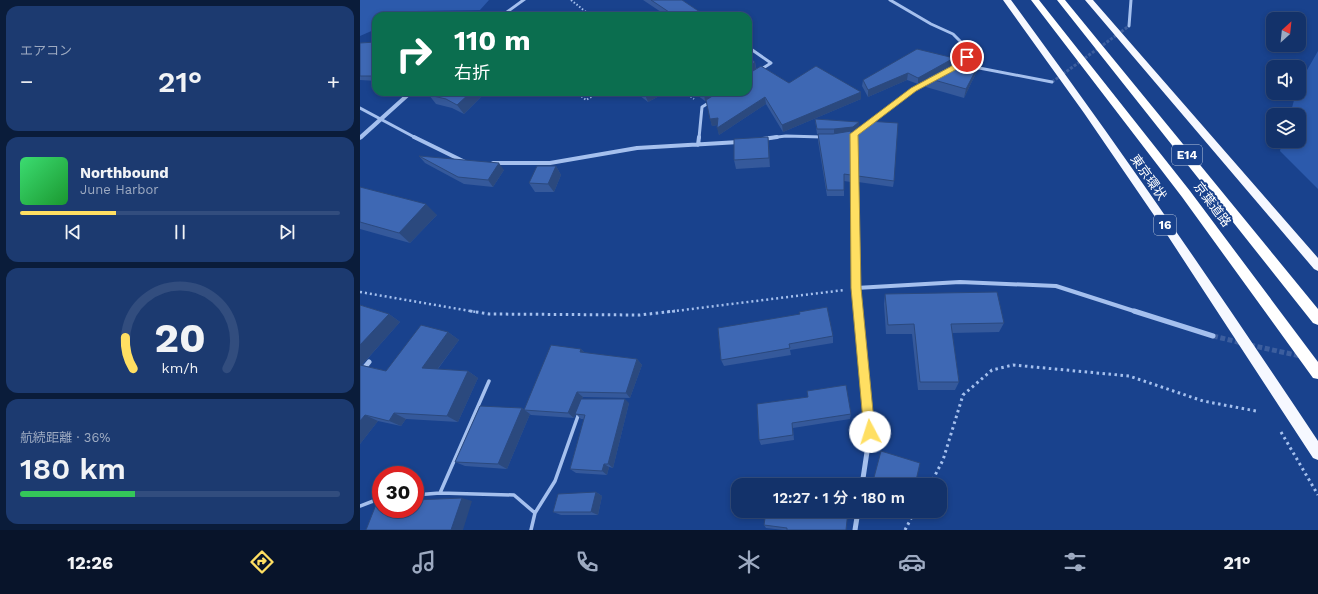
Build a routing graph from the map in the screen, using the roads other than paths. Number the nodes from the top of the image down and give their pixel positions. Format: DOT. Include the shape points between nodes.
graph roads {
  1 [pos="524,0"];
  2 [pos="890,0"];
  3 [pos="1007,0"];
  4 [pos="1035,0"];
  5 [pos="1061,0"];
  6 [pos="1089,0"];
  7 [pos="1131,0"];
  8 [pos="507,12"];
  9 [pos="1128,26"];
  10 [pos="752,50"];
  11 [pos="754,74"];
  12 [pos="933,79"];
  13 [pos="1052,82"];
  14 [pos="407,96"];
  15 [pos="714,99"];
  16 [pos="360,108"];
  17 [pos="382,118"];
  18 [pos="854,134"];
  19 [pos="840,136"];
  20 [pos="360,138"];
  21 [pos="827,138"];
  22 [pos="760,139"];
  23 [pos="746,141"];
  24 [pos="698,145"];
  25 [pos="467,162"];
  26 [pos="487,163"];
  27 [pos="1318,266"];
  28 [pos="856,288"];
  29 [pos="1318,319"];
  30 [pos="1213,336"];
  31 [pos="369,362"];
  32 [pos="360,373"];
  33 [pos="1318,373"];
  34 [pos="489,381"];
  35 [pos="581,408"];
  36 [pos="1318,453"];
  37 [pos="863,478"];
  38 [pos="440,493"];
  39 [pos="424,494"];
  40 [pos="372,501"];
  41 [pos="360,506"];
  42 [pos="534,513"];
  43 [pos="857,518"];
  44 [pos="531,530"];
  45 [pos="855,530"];
  1 -- 8 [label="street"];
  2 -- 13 [label="street" via="953,34 964,45 967,57 959,64"];
  3 -- 36 [label="highway, 東京環状 / 16" via="1054,63 1230,319"];
  4 -- 33 [label="highway, 京葉道路 / E14" via="1186,194"];
  5 -- 29 [label="highway, 京葉道路 / E14"];
  6 -- 27 [label="highway"];
  7 -- 9 [label="street"];
  10 -- 11 [label="street" via="771,63"];
  12 -- 18 [label="street" via="913,90"];
  14 -- 17 [label="street"];
  15 -- 24 [label="street" via="702,107"];
  16 -- 17 [label="street"];
  17 -- 20 [label="street"];
  17 -- 25 [label="street" via="446,155"];
  18 -- 19 [label="street"];
  18 -- 28 [label="street"];
  21 -- 22 [label="street" via="786,136"];
  23 -- 24 [label="street"];
  24 -- 26 [label="street" via="637,148 550,163"];
  28 -- 30 [label="street" via="960,282 1056,286"];
  28 -- 37 [label="street" via="870,432"];
  31 -- 32 [label="street"];
  34 -- 38 [label="lane"];
  35 -- 42 [label="lane" via="554,481"];
  38 -- 39 [label="lane"];
  38 -- 42 [label="lane" via="514,495"];
  40 -- 41 [label="lane"];
  42 -- 44 [label="lane"];
  43 -- 45 [label="street"];
}
